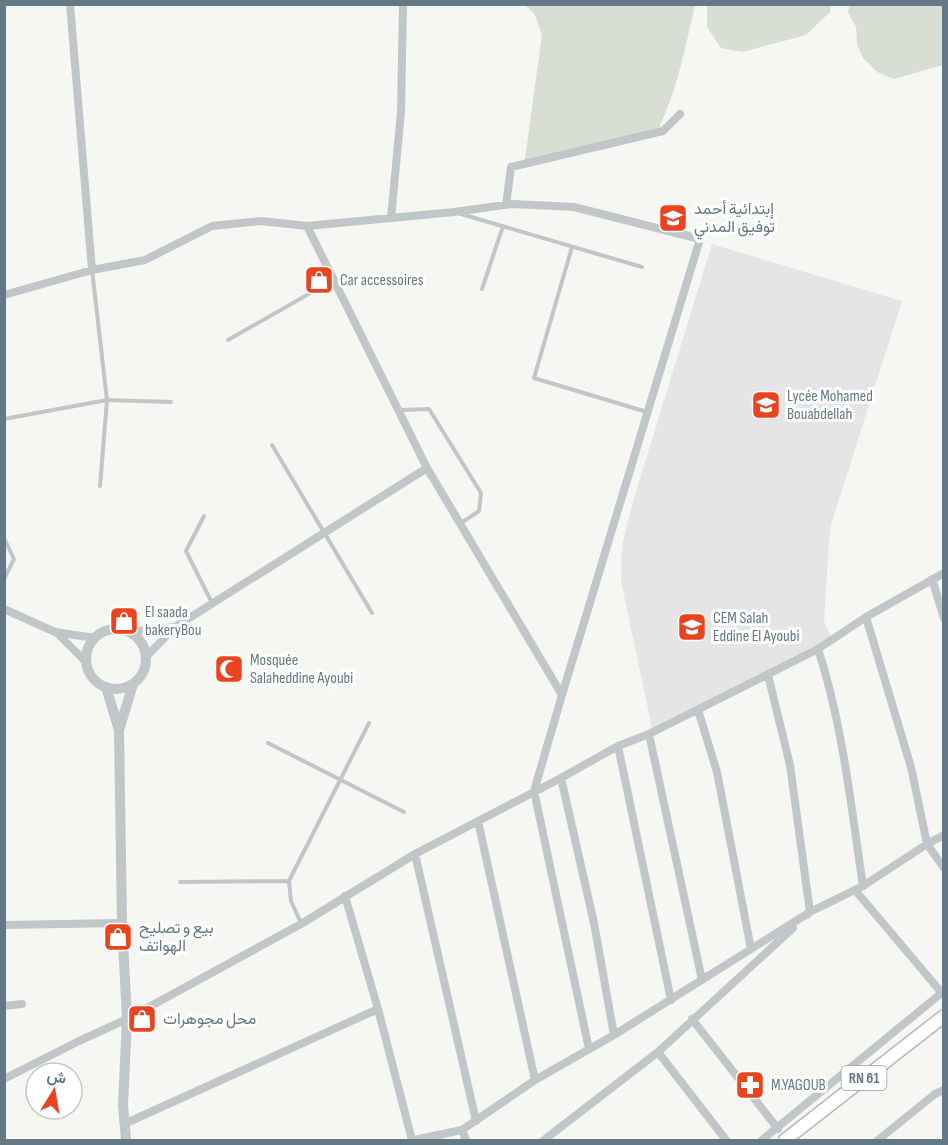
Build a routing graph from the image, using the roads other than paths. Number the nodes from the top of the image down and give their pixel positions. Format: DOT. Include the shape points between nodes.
graph roads {
  1 [pos="70,4"];
  2 [pos="403,4"];
  3 [pos="680,114"];
  4 [pos="507,205"];
  5 [pos="454,212"];
  6 [pos="391,218"];
  7 [pos="307,226"];
  8 [pos="502,226"];
  9 [pos="572,247"];
  10 [pos="642,267"];
  11 [pos="92,270"];
  12 [pos="332,277"];
  13 [pos="482,289"];
  14 [pos="4,295"];
  15 [pos="228,339"];
  16 [pos="107,400"];
  17 [pos="171,402"];
  18 [pos="397,410"];
  19 [pos="648,412"];
  20 [pos="4,419"];
  21 [pos="272,445"];
  22 [pos="427,468"];
  23 [pos="100,486"];
  24 [pos="204,516"];
  25 [pos="460,524"];
  26 [pos="324,533"];
  27 [pos="4,538"];
  28 [pos="944,573"];
  29 [pos="4,579"];
  30 [pos="932,579"];
  31 [pos="212,604"];
  32 [pos="4,609"];
  33 [pos="372,613"];
  34 [pos="866,617"];
  35 [pos="944,618"];
  36 [pos="175,627"];
  37 [pos="55,632"];
  38 [pos="129,632"];
  39 [pos="94,638"];
  40 [pos="818,649"];
  41 [pos="146,657"];
  42 [pos="86,662"];
  43 [pos="768,675"];
  44 [pos="133,684"];
  45 [pos="106,687"];
  46 [pos="562,695"];
  47 [pos="698,710"];
  48 [pos="369,723"];
  49 [pos="119,730"];
  50 [pos="649,734"];
  51 [pos="268,743"];
  52 [pos="618,746"];
  53 [pos="561,778"];
  54 [pos="340,780"];
  55 [pos="534,791"];
  56 [pos="404,813"];
  57 [pos="478,821"];
  58 [pos="944,835"];
  59 [pos="927,844"];
  60 [pos="415,854"];
  61 [pos="944,868"];
  62 [pos="289,881"];
  63 [pos="180,882"];
  64 [pos="859,888"];
  65 [pos="345,896"];
  66 [pos="810,912"];
  67 [pos="122,923"];
  68 [pos="301,924"];
  69 [pos="4,925"];
  70 [pos="751,949"];
  71 [pos="702,980"];
  72 [pos="942,992"];
  73 [pos="671,1000"];
  74 [pos="22,1004"];
  75 [pos="4,1006"];
  76 [pos="378,1009"];
  77 [pos="944,1016"];
  78 [pos="127,1019"];
  79 [pos="693,1019"];
  80 [pos="614,1035"];
  81 [pos="589,1049"];
  82 [pos="658,1052"];
  83 [pos="4,1078"];
  84 [pos="535,1080"];
  85 [pos="944,1090"];
  86 [pos="476,1121"];
  87 [pos="124,1124"];
  88 [pos="778,1129"];
  89 [pos="462,1130"];
  90 [pos="126,1140"];
  91 [pos="413,1140"];
  92 [pos="466,1140"];
  93 [pos="544,1140"];
  94 [pos="726,1140"];
  95 [pos="762,1140"];
  96 [pos="785,1140"];
  97 [pos="878,1140"];
  1 -- 11 [label="street"];
  2 -- 6 [label="street" via="400,112"];
  3 -- 4 [label="street" via="663,131 511,167"];
  4 -- 5 [label="street"];
  4 -- 19 [label="street" via="574,207 700,239"];
  5 -- 6 [label="street"];
  5 -- 8 [label="lane"];
  6 -- 7 [label="street"];
  7 -- 11 [label="street" via="261,221 212,226 145,260"];
  7 -- 12 [label="street"];
  8 -- 9 [label="lane"];
  8 -- 13 [label="lane"];
  9 -- 10 [label="lane"];
  9 -- 19 [label="lane" via="534,378"];
  11 -- 14 [label="street"];
  11 -- 16 [label="lane"];
  12 -- 15 [label="lane"];
  12 -- 18 [label="street"];
  16 -- 17 [label="lane"];
  16 -- 20 [label="lane"];
  16 -- 23 [label="lane"];
  18 -- 22 [label="street"];
  18 -- 25 [label="lane" via="429,409 481,493 479,511"];
  19 -- 46 [label="street"];
  21 -- 26 [label="lane"];
  22 -- 25 [label="street"];
  22 -- 26 [label="street"];
  24 -- 31 [label="lane" via="186,551"];
  25 -- 46 [label="street"];
  26 -- 31 [label="street"];
  26 -- 33 [label="lane"];
  27 -- 29 [label="lane" via="14,559"];
  28 -- 30 [label="street"];
  30 -- 34 [label="street"];
  30 -- 35 [label="street"];
  31 -- 36 [label="street"];
  32 -- 37 [label="street"];
  34 -- 40 [label="street"];
  34 -- 59 [label="street" via="910,767"];
  36 -- 38 [label="street"];
  36 -- 41 [label="street"];
  37 -- 39 [label="street"];
  37 -- 42 [label="street"];
  38 -- 39 [label="street" via="107,630"];
  38 -- 41 [label="street" via="141,642"];
  39 -- 42 [label="street"];
  40 -- 43 [label="street"];
  40 -- 64 [label="street" via="842,746"];
  41 -- 44 [label="street" via="143,672"];
  42 -- 45 [label="street" via="92,677"];
  43 -- 47 [label="street"];
  43 -- 66 [label="street" via="790,765"];
  44 -- 45 [label="street"];
  44 -- 49 [label="street"];
  45 -- 49 [label="street"];
  46 -- 55 [label="street"];
  47 -- 50 [label="street"];
  47 -- 70 [label="street" via="717,772"];
  48 -- 54 [label="lane"];
  49 -- 67 [label="street"];
  50 -- 52 [label="street"];
  50 -- 71 [label="street"];
  51 -- 54 [label="lane"];
  52 -- 53 [label="street"];
  52 -- 73 [label="street"];
  53 -- 55 [label="street"];
  53 -- 80 [label="street" via="594,923"];
  54 -- 56 [label="lane"];
  54 -- 62 [label="lane"];
  55 -- 57 [label="street"];
  55 -- 81 [label="street"];
  57 -- 60 [label="street"];
  57 -- 84 [label="street"];
  58 -- 59 [label="street"];
  59 -- 61 [label="street"];
  59 -- 64 [label="street"];
  60 -- 65 [label="street"];
  60 -- 86 [label="street"];
  62 -- 63 [label="lane"];
  62 -- 68 [label="lane" via="291,901"];
  64 -- 66 [label="street"];
  64 -- 72 [label="street"];
  65 -- 68 [label="street"];
  65 -- 76 [label="street"];
  66 -- 70 [label="street"];
  66 -- 79 [label="street"];
  67 -- 69 [label="street"];
  67 -- 78 [label="street"];
  68 -- 78 [label="street"];
  70 -- 71 [label="street"];
  71 -- 73 [label="street"];
  72 -- 88 [label="street"];
  73 -- 80 [label="street"];
  74 -- 75 [label="street"];
  76 -- 87 [label="street"];
  76 -- 91 [label="street"];
  77 -- 96 [label="main road, RN 61"];
  78 -- 83 [label="street"];
  78 -- 87 [label="street"];
  79 -- 82 [label="street"];
  79 -- 88 [label="street"];
  80 -- 81 [label="street"];
  81 -- 84 [label="street"];
  82 -- 93 [label="street"];
  82 -- 94 [label="street"];
  84 -- 86 [label="street"];
  85 -- 97 [label="street"];
  86 -- 89 [label="street"];
  87 -- 90 [label="street"];
  88 -- 95 [label="street"];
  89 -- 91 [label="street"];
  89 -- 92 [label="street"];
}
